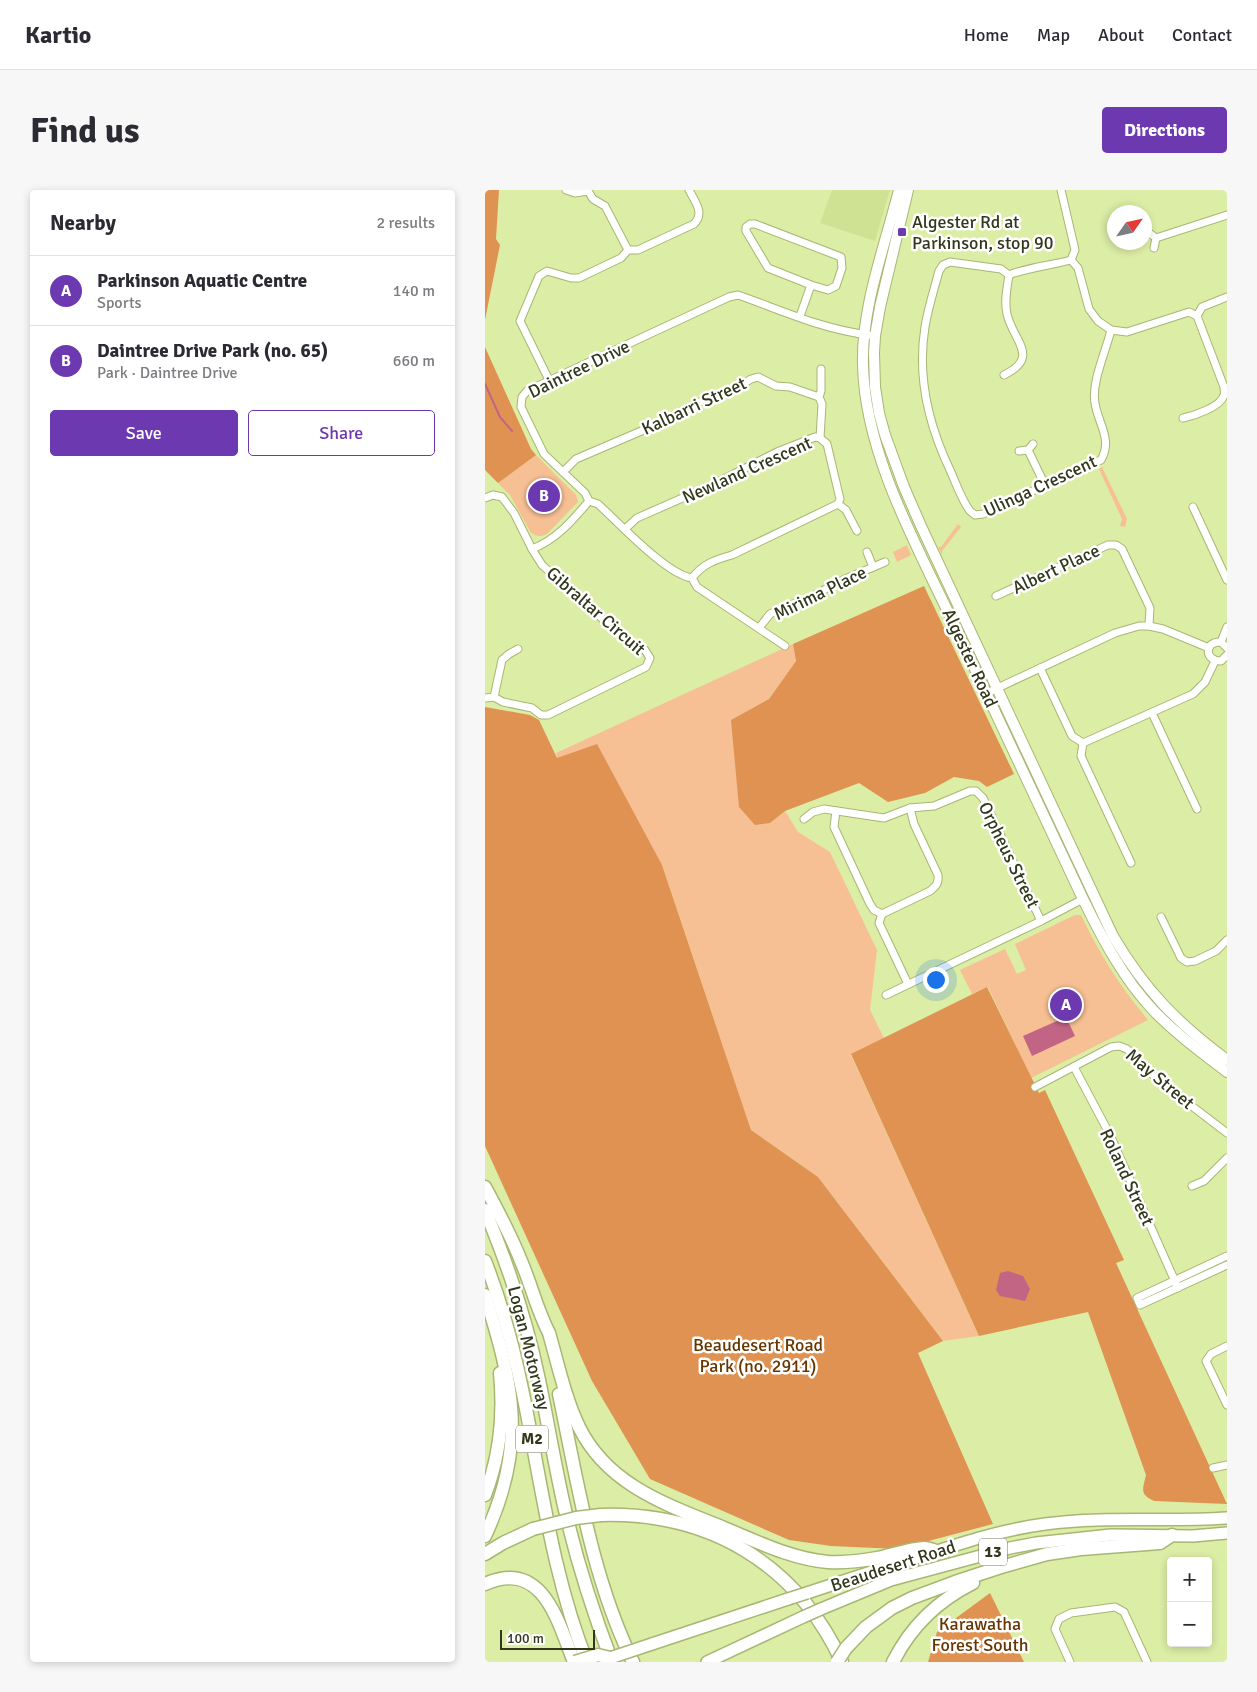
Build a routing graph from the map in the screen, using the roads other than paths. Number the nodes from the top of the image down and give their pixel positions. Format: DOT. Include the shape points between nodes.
graph roads {
  1 [pos="566,190"];
  2 [pos="689,190"];
  3 [pos="899,190"];
  4 [pos="908,190"];
  5 [pos="1061,190"];
  6 [pos="588,191"];
  7 [pos="1227,215"];
  8 [pos="1152,235"];
  9 [pos="1156,238"];
  10 [pos="1154,248"];
  11 [pos="628,250"];
  12 [pos="1071,260"];
  13 [pos="1009,275"];
  14 [pos="811,285"];
  15 [pos="1227,296"];
  16 [pos="800,316"];
  17 [pos="1197,316"];
  18 [pos="1111,330"];
  19 [pos="863,334"];
  20 [pos="875,336"];
  21 [pos="821,369"];
  22 [pos="1004,375"];
  23 [pos="549,380"];
  24 [pos="819,396"];
  25 [pos="1183,418"];
  26 [pos="820,438"];
  27 [pos="1019,451"];
  28 [pos="563,472"];
  29 [pos="1043,481"];
  30 [pos="485,498"];
  31 [pos="589,501"];
  32 [pos="837,504"];
  33 [pos="1193,507"];
  34 [pos="625,529"];
  35 [pos="857,531"];
  36 [pos="532,549"];
  37 [pos="867,552"];
  38 [pos="885,562"];
  39 [pos="873,567"];
  40 [pos="691,578"];
  41 [pos="1227,580"];
  42 [pos="996,596"];
  43 [pos="1149,626"];
  44 [pos="1227,627"];
  45 [pos="759,628"];
  46 [pos="1224,645"];
  47 [pos="785,646"];
  48 [pos="1209,648"];
  49 [pos="518,649"];
  50 [pos="1227,655"];
  51 [pos="1215,661"];
  52 [pos="1040,668"];
  53 [pos="997,688"];
  54 [pos="987,693"];
  55 [pos="494,697"];
  56 [pos="485,698"];
  57 [pos="1153,713"];
  58 [pos="1083,743"];
  59 [pos="910,808"];
  60 [pos="1197,810"];
  61 [pos="837,811"];
  62 [pos="804,819"];
  63 [pos="1131,863"];
  64 [pos="1093,894"];
  65 [pos="1083,899"];
  66 [pos="882,914"];
  67 [pos="1161,917"];
  68 [pos="1041,921"];
  69 [pos="1227,940"];
  70 [pos="908,984"];
  71 [pos="886,995"];
  72 [pos="1225,1062"];
  73 [pos="1074,1067"];
  74 [pos="1035,1087"];
  75 [pos="1227,1133"];
  76 [pos="1227,1158"];
  77 [pos="1192,1186"];
  78 [pos="485,1187"];
  79 [pos="485,1210"];
  80 [pos="1227,1256"];
  81 [pos="485,1261"];
  82 [pos="1227,1265"];
  83 [pos="1177,1284"];
  84 [pos="485,1295"];
  85 [pos="493,1322"];
  86 [pos="544,1323"];
  87 [pos="1227,1346"];
  88 [pos="1227,1405"];
  89 [pos="1227,1465"];
  90 [pos="1213,1468"];
  91 [pos="485,1495"];
  92 [pos="1227,1518"];
  93 [pos="1227,1534"];
  94 [pos="1172,1535"];
  95 [pos="485,1536"];
  96 [pos="936,1551"];
  97 [pos="485,1554"];
  98 [pos="1001,1567"];
  99 [pos="485,1584"];
  100 [pos="606,1661"];
  101 [pos="574,1662"];
  102 [pos="587,1662"];
  103 [pos="633,1662"];
  104 [pos="707,1662"];
  105 [pos="837,1662"];
  106 [pos="842,1662"];
  107 [pos="893,1662"];
  108 [pos="1070,1662"];
  109 [pos="1147,1662"];
  1 -- 6 [label="street" via="575,193"];
  2 -- 11 [label="street" via="700,213 694,224 638,250"];
  3 -- 19 [label="main road, Algester Road"];
  4 -- 20 [label="main road, Algester Road"];
  5 -- 12 [label="street" via="1075,250"];
  6 -- 11 [label="street" via="593,199 605,206"];
  7 -- 9 [label="street"];
  8 -- 9 [label="street"];
  9 -- 10 [label="street"];
  11 -- 23 [label="street" via="621,258 579,278 547,271 539,276 520,321"];
  12 -- 13 [label="street"];
  12 -- 18 [label="street" via="1078,268 1089,309"];
  13 -- 22 [label="street" via="1005,304 1023,355 1022,364"];
  13 -- 29 [label="street, Ulinga Crescent" via="1001,269 950,262 943,265 925,328 925,391 937,443 970,511 975,515 1037,489"];
  14 -- 14 [label="street" via="768,268 746,227 755,224 841,257 842,268 836,286 829,290"];
  14 -- 16 [label="street"];
  15 -- 17 [label="street" via="1201,307"];
  16 -- 19 [label="street, Daintree Drive"];
  16 -- 23 [label="street, Daintree Drive" via="738,294"];
  17 -- 18 [label="street" via="1189,312 1127,332"];
  17 -- 25 [label="street" via="1225,395 1214,406"];
  18 -- 29 [label="street, Ulinga Crescent" via="1094,397 1107,442 1105,452 1097,462 1052,482"];
  19 -- 20 [label="street, Daintree Drive"];
  19 -- 54 [label="main road, Algester Road" via="864,391 875,442 896,498"];
  20 -- 53 [label="main road, Algester Road" via="875,387 885,435 921,526"];
  21 -- 24 [label="street"];
  23 -- 28 [label="street, Daintree Drive" via="527,391 521,407 544,454"];
  24 -- 26 [label="street" via="822,404"];
  24 -- 28 [label="street, Kalbarri Street" via="776,386 758,377 751,378 577,459"];
  26 -- 32 [label="street, Newland Crescent" via="827,444 840,499"];
  26 -- 34 [label="street, Newland Crescent" via="815,437 750,465 637,518"];
  27 -- 29 [label="street" via="1031,447"];
  28 -- 31 [label="street, Daintree Drive"];
  30 -- 36 [label="street, Gibraltar Circuit" via="493,495 507,502"];
  31 -- 34 [label="street, Daintree Drive" via="598,504"];
  31 -- 36 [label="street" via="558,534"];
  32 -- 35 [label="street" via="846,510"];
  32 -- 40 [label="street" via="700,568"];
  33 -- 41 [label="street"];
  34 -- 40 [label="street, Daintree Drive" via="665,566"];
  36 -- 55 [label="street, Gibraltar Circuit" via="543,565 617,632 645,650 650,660 646,667 548,715"];
  37 -- 39 [label="street"];
  38 -- 39 [label="street, Mirima Place"];
  39 -- 45 [label="street, Mirima Place" via="770,614"];
  40 -- 45 [label="street, Daintree Drive" via="697,587"];
  42 -- 43 [label="street, Albert Place" via="1108,545 1116,545 1122,549 1150,608"];
  43 -- 48 [label="street"];
  43 -- 52 [label="street" via="1115,633"];
  44 -- 46 [label="street"];
  45 -- 47 [label="street, Daintree Drive"];
  46 -- 48 [label="street" via="1213,644"];
  48 -- 51 [label="street" via="1210,657"];
  49 -- 55 [label="street" via="503,660"];
  50 -- 51 [label="street" via="1221,661"];
  51 -- 57 [label="street" via="1193,694"];
  52 -- 53 [label="street"];
  52 -- 58 [label="street" via="1072,736"];
  53 -- 54 [label="street"];
  53 -- 64 [label="main road, Algester Road"];
  54 -- 65 [label="main road, Algester Road"];
  55 -- 56 [label="street, Gibraltar Circuit"];
  57 -- 58 [label="street"];
  57 -- 60 [label="street"];
  58 -- 63 [label="street" via="1081,756"];
  59 -- 61 [label="street, Orpheus Street" via="884,818"];
  59 -- 66 [label="street" via="938,882 930,891"];
  59 -- 68 [label="street, Orpheus Street" via="934,806 976,790 983,798"];
  61 -- 62 [label="street, Orpheus Street" via="813,812"];
  61 -- 66 [label="street" via="833,827 869,904"];
  64 -- 65 [label="main road"];
  64 -- 72 [label="main road, Algester Road" via="1113,936 1142,981 1176,1018"];
  65 -- 68 [label="street"];
  65 -- 72 [label="main road, Algester Road" via="1139,994 1177,1033"];
  66 -- 70 [label="street" via="879,923"];
  67 -- 69 [label="street" via="1181,958 1187,962 1217,950"];
  68 -- 70 [label="street"];
  70 -- 71 [label="street"];
  73 -- 74 [label="street, May Street"];
  73 -- 75 [label="street, May Street" via="1111,1047 1127,1049 1159,1082"];
  73 -- 83 [label="street, Roland Street" via="1110,1135"];
  76 -- 77 [label="street" via="1204,1181"];
  78 -- 86 [label="highway" via="521,1259"];
  79 -- 100 [label="highway, Logan Motorway / M2" via="524,1319 576,1555"];
  80 -- 83 [label="street"];
  81 -- 102 [label="highway, Logan Motorway / M2" via="513,1349 552,1542"];
  82 -- 83 [label="street"];
  83 -- 83 [label="street" via="1140,1305 1137,1298"];
  84 -- 85 [label="highway"];
  85 -- 91 [label="highway" via="501,1416 498,1450"];
  85 -- 95 [label="highway" via="511,1396 512,1442 508,1474"];
  86 -- 96 [label="highway" via="579,1427 607,1466 631,1486 709,1522 806,1559 854,1561 923,1548"];
  86 -- 103 [label="highway" via="588,1532 607,1598"];
  87 -- 88 [label="street" via="1211,1354 1206,1361"];
  89 -- 90 [label="street"];
  92 -- 96 [label="highway, Beaudesert Road / 13" via="1062,1522 1005,1531"];
  93 -- 94 [label="highway, Beaudesert Road / 13"];
  94 -- 98 [label="highway" via="1161,1543 1062,1551"];
  94 -- 104 [label="highway, Beaudesert Road / 13, bridge" via="1088,1536 1036,1543 891,1580"];
  96 -- 100 [label="highway, Beaudesert Road / 13, bridge"];
  97 -- 106 [label="highway, bridge" via="533,1529 576,1518 637,1515 677,1522 721,1538 754,1556 792,1587 827,1633"];
  98 -- 105 [label="highway, bridge" via="897,1605 865,1627"];
  98 -- 107 [label="highway" via="947,1597 927,1613 904,1641"];
  99 -- 101 [label="highway" via="512,1578 541,1591 555,1613"];
  100 -- 101 [label="highway, bridge" via="598,1655"];
  108 -- 109 [label="street" via="1055,1630 1059,1619 1071,1613 1115,1607 1124,1612"];
}
